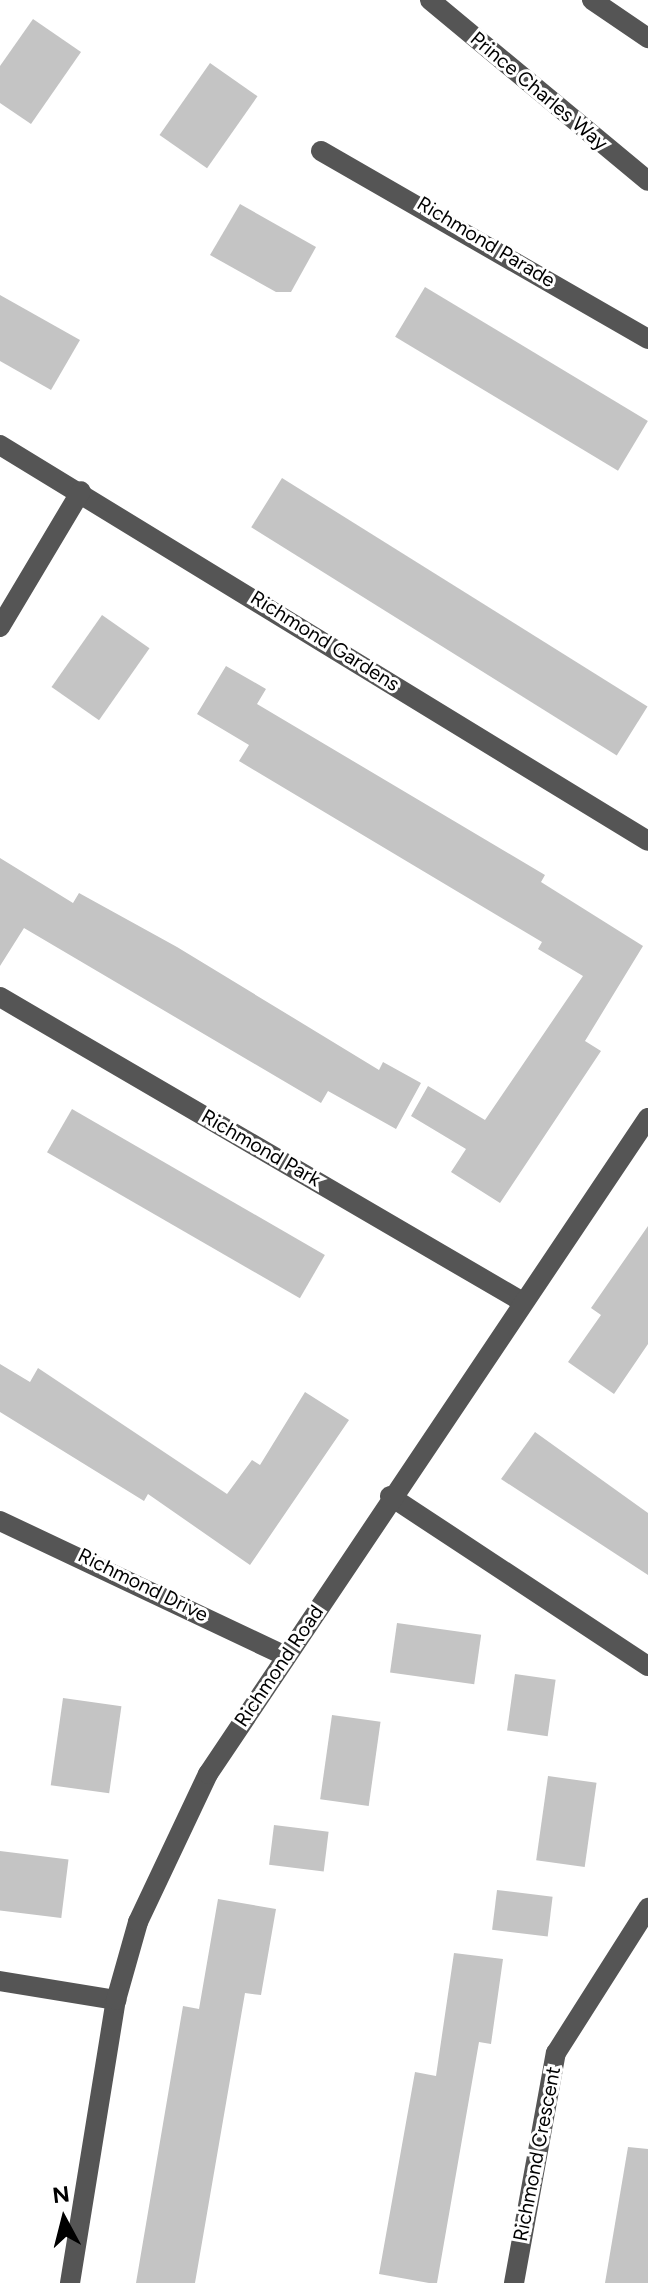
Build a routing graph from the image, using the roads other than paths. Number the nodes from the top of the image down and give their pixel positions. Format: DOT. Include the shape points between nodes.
graph roads {
  1 [pos="430,0"];
  2 [pos="592,0"];
  3 [pos="648,38"];
  4 [pos="321,151"];
  5 [pos="648,181"];
  6 [pos="648,339"];
  7 [pos="0,445"];
  8 [pos="81,491"];
  9 [pos="0,627"];
  10 [pos="648,841"];
  11 [pos="0,997"];
  12 [pos="644,1132"];
  13 [pos="521,1301"];
  14 [pos="390,1496"];
  15 [pos="0,1521"];
  16 [pos="283,1655"];
  17 [pos="648,1666"];
  18 [pos="648,1908"];
  19 [pos="0,1981"];
  20 [pos="116,2000"];
  21 [pos="70,2283"];
  22 [pos="514,2283"];
  1 -- 5 [label="street, Prince Charles Way"];
  2 -- 3 [label="street"];
  4 -- 6 [label="street, Richmond Parade"];
  7 -- 8 [label="street, Richmond Gardens"];
  8 -- 9 [label="street"];
  8 -- 10 [label="street, Richmond Gardens"];
  11 -- 13 [label="street, Richmond Park"];
  12 -- 13 [label="street, Richmond Road"];
  13 -- 14 [label="street, Richmond Road"];
  14 -- 16 [label="street, Richmond Road"];
  14 -- 17 [label="street"];
  15 -- 16 [label="street, Richmond Drive"];
  16 -- 20 [label="street, Richmond Road" via="208,1774 138,1922"];
  18 -- 22 [label="street, Richmond Crescent" via="556,2053"];
  19 -- 20 [label="street"];
  20 -- 21 [label="street, Richmond Road"];
}
